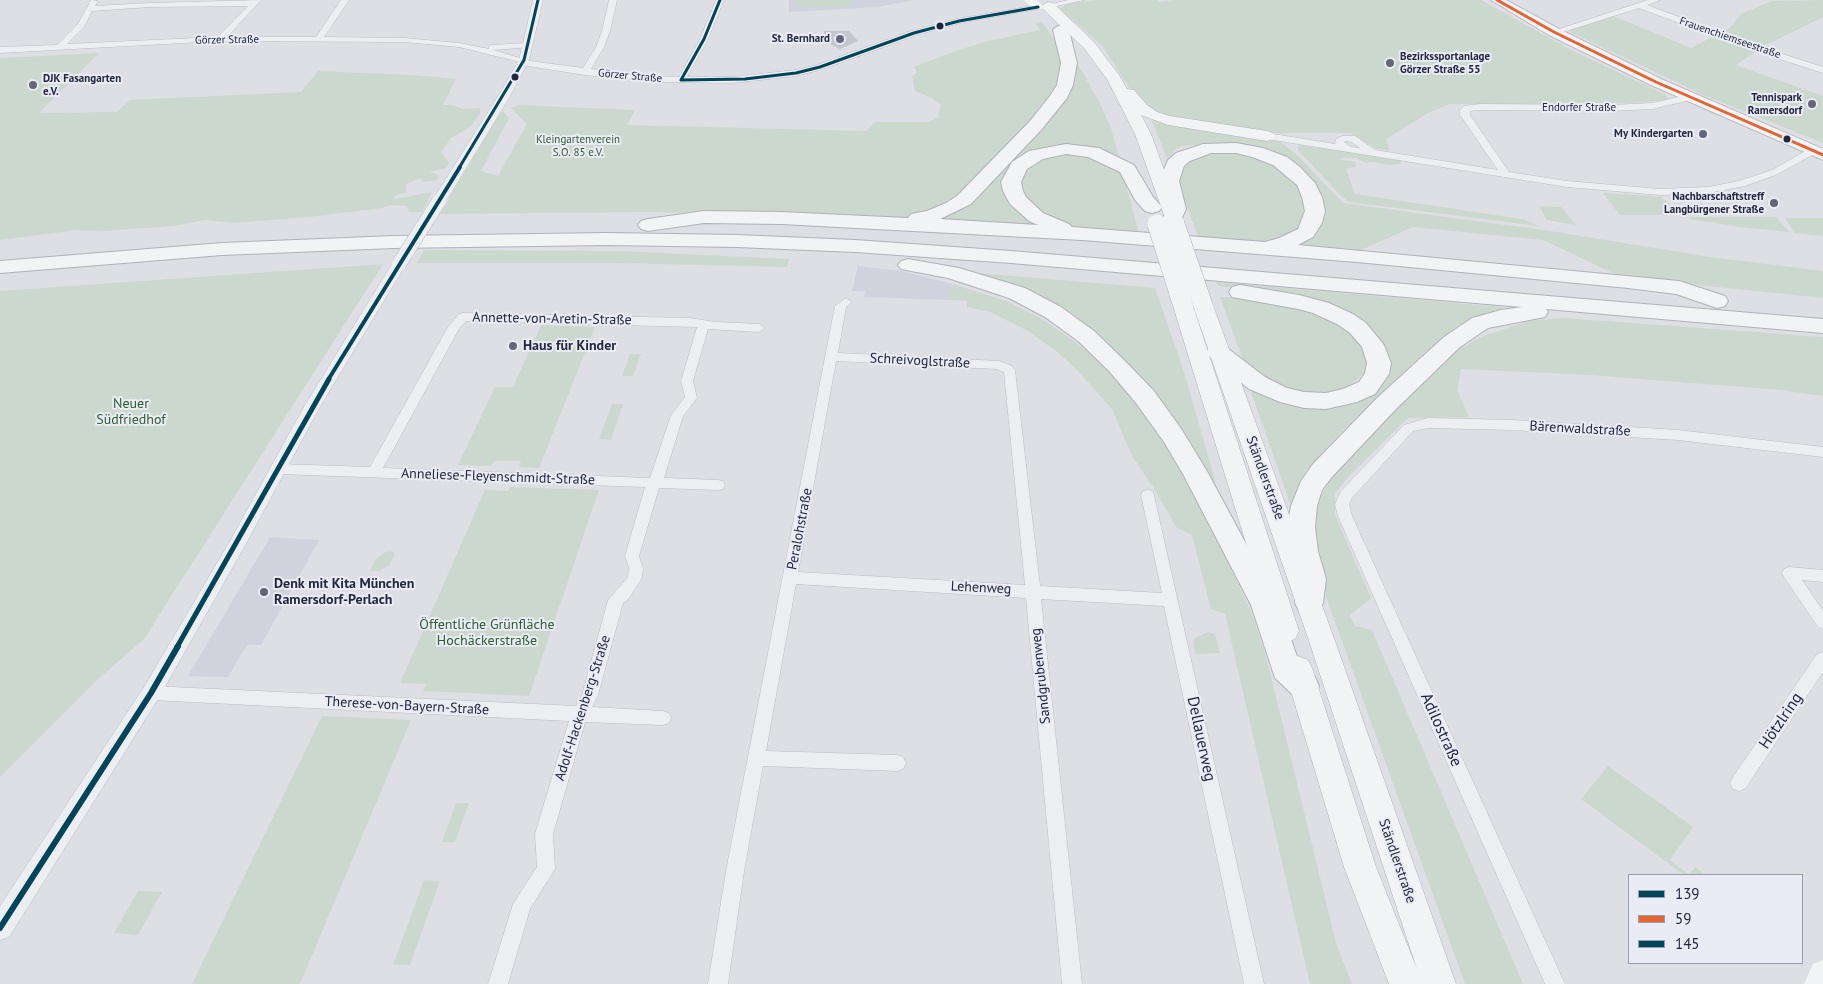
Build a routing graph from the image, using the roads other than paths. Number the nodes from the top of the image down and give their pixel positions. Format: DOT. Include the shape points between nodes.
graph roads {
  1 [pos="94,0"];
  2 [pos="345,0"];
  3 [pos="538,0"];
  4 [pos="613,0"];
  5 [pos="720,0"];
  6 [pos="1080,0"];
  7 [pos="1497,0"];
  8 [pos="1656,0"];
  9 [pos="257,2"];
  10 [pos="1040,3"];
  11 [pos="1638,5"];
  12 [pos="91,9"];
  13 [pos="1061,30"];
  14 [pos="1554,32"];
  15 [pos="220,39"];
  16 [pos="319,39"];
  17 [pos="528,45"];
  18 [pos="59,47"];
  19 [pos="0,50"];
  20 [pos="484,50"];
  21 [pos="524,60"];
  22 [pos="1823,70"];
  23 [pos="585,72"];
  24 [pos="1114,78"];
  25 [pos="681,80"];
  26 [pos="1692,97"];
  27 [pos="1268,136"];
  28 [pos="1820,151"];
  29 [pos="1506,174"];
  30 [pos="1164,218"];
  31 [pos="834,220"];
  32 [pos="648,225"];
  33 [pos="1082,234"];
  34 [pos="681,239"];
  35 [pos="1383,244"];
  36 [pos="1248,247"];
  37 [pos="0,253"];
  38 [pos="1357,256"];
  39 [pos="905,264"];
  40 [pos="1586,264"];
  41 [pos="0,267"];
  42 [pos="1628,282"];
  43 [pos="1717,301"];
  44 [pos="846,302"];
  45 [pos="1602,307"];
  46 [pos="1194,309"];
  47 [pos="1823,310"];
  48 [pos="704,323"];
  49 [pos="1823,326"];
  50 [pos="759,328"];
  51 [pos="1218,352"];
  52 [pos="831,357"];
  53 [pos="1008,368"];
  54 [pos="1823,452"];
  55 [pos="278,469"];
  56 [pos="374,472"];
  57 [pos="1360,480"];
  58 [pos="656,482"];
  59 [pos="718,485"];
  60 [pos="1148,495"];
  61 [pos="1823,576"];
  62 [pos="791,578"];
  63 [pos="1032,591"];
  64 [pos="1170,600"];
  65 [pos="1309,603"];
  66 [pos="1823,622"];
  67 [pos="1823,659"];
  68 [pos="1304,686"];
  69 [pos="151,694"];
  70 [pos="582,714"];
  71 [pos="663,718"];
  72 [pos="756,758"];
  73 [pos="897,763"];
  74 [pos="1739,783"];
  75 [pos="0,928"];
  76 [pos="1823,974"];
  77 [pos="498,984"];
  78 [pos="718,984"];
  79 [pos="1072,984"];
  80 [pos="1254,984"];
  81 [pos="1406,984"];
  82 [pos="1439,984"];
  83 [pos="1555,984"];
  84 [pos="1818,984"];
  1 -- 12 [label="street"];
  2 -- 16 [label="street"];
  3 -- 17 [label="street"];
  4 -- 23 [label="street" via="600,47"];
  5 -- 25 [label="street" via="704,39"];
  6 -- 10 [label="street, Görzer Straße"];
  7 -- 14 [label="main road"];
  8 -- 11 [label="street"];
  9 -- 12 [label="street"];
  9 -- 15 [label="street"];
  10 -- 13 [label="highway, Ständlerstraße"];
  10 -- 24 [label="highway, Ständlerstraße" via="1089,46"];
  10 -- 25 [label="street, Görzer Straße" via="914,33 796,73 745,79"];
  11 -- 14 [label="street"];
  11 -- 22 [label="street, Frauenchiemseestraße"];
  12 -- 18 [label="street" via="81,25"];
  13 -- 30 [label="highway, Ständlerstraße" via="1085,58 1110,96"];
  13 -- 31 [label="highway" via="1069,63 1065,85 1058,98 964,200 931,216 912,219"];
  14 -- 26 [label="main road"];
  15 -- 16 [label="street, Görzer Straße"];
  15 -- 18 [label="street, Görzer Straße"];
  16 -- 20 [label="street, Görzer Straße" via="437,42"];
  17 -- 20 [label="street, Görzer Straße"];
  17 -- 21 [label="street"];
  18 -- 19 [label="street, Görzer Straße"];
  20 -- 21 [label="street, Görzer Straße"];
  21 -- 23 [label="street, Görzer Straße"];
  21 -- 55 [label="street, bridge" via="320,391"];
  23 -- 25 [label="street, Görzer Straße"];
  24 -- 27 [label="highway" via="1151,115"];
  24 -- 30 [label="highway, Ständlerstraße" via="1143,134"];
  26 -- 28 [label="main road"];
  26 -- 29 [label="street, Endorfer Straße" via="1628,107 1472,107 1465,110 1465,115"];
  27 -- 29 [label="street"];
  28 -- 29 [label="street" via="1762,178 1708,190 1625,190"];
  30 -- 33 [label="highway" via="1145,200 1127,169 1093,152 1066,149 1047,152 1019,166 1011,182 1017,200 1036,217"];
  30 -- 36 [label="highway" via="1176,208 1169,181 1174,164 1183,157 1209,148 1246,149 1266,155 1293,171 1305,183 1315,211 1306,233 1295,239"];
  30 -- 46 [label="highway, Ständlerstraße, bridge"];
  31 -- 32 [label="highway" via="704,217"];
  31 -- 33 [label="highway"];
  32 -- 37 [label="highway" via="344,228"];
  32 -- 43 [label="highway" via="906,234"];
  33 -- 36 [label="highway"];
  34 -- 39 [label="highway" via="697,247"];
  34 -- 41 [label="highway" via="384,242 222,249"];
  34 -- 45 [label="highway" via="884,248"];
  35 -- 38 [label="highway"];
  36 -- 38 [label="highway"];
  38 -- 42 [label="highway"];
  39 -- 51 [label="highway" via="1224,290 1299,302 1334,313 1358,328 1373,345 1379,363 1377,374 1367,388 1337,399 1304,400 1280,394 1257,383"];
  39 -- 68 [label="highway" via="952,272 1017,293 1053,312 1086,336 1117,366 1145,397 1195,473 1265,605 1286,669"];
  40 -- 42 [label="highway"];
  42 -- 43 [label="highway" via="1678,288"];
  43 -- 47 [label="highway"];
  44 -- 52 [label="street, Peralohstraße" via="841,306"];
  45 -- 49 [label="highway"];
  45 -- 65 [label="highway" via="1532,312 1480,323 1452,342 1387,403 1322,471 1310,488 1300,527 1312,579"];
  46 -- 51 [label="highway, Ständlerstraße"];
  46 -- 68 [label="highway, Ständlerstraße"];
  48 -- 50 [label="street, Annette-von-Aretin-Straße"];
  48 -- 56 [label="street, Annette-von-Aretin-Straße" via="464,317 454,327"];
  48 -- 58 [label="street, Adolf-Hackenberg-Straße" via="687,381 691,398 677,415"];
  51 -- 65 [label="highway, Ständlerstraße"];
  52 -- 53 [label="street, Schreivoglstraße" via="998,364"];
  52 -- 62 [label="street, Peralohstraße"];
  53 -- 63 [label="street, Sandgrubenweg"];
  54 -- 57 [label="street, Bärenwaldstraße" via="1678,435 1428,423 1409,428"];
  55 -- 56 [label="street, Anneliese-Fleyenschmidt-Straße"];
  55 -- 69 [label="street"];
  56 -- 58 [label="street, Anneliese-Fleyenschmidt-Straße"];
  57 -- 83 [label="street, Adilostraße" via="1342,504 1345,516"];
  58 -- 59 [label="street, Anneliese-Fleyenschmidt-Straße"];
  58 -- 70 [label="street, Adolf-Hackenberg-Straße" via="650,491 632,556 635,578 616,600"];
  60 -- 64 [label="street, Dellauerweg"];
  61 -- 66 [label="street" via="1789,573"];
  62 -- 63 [label="street, Lehenweg"];
  62 -- 72 [label="street, Peralohstraße"];
  63 -- 64 [label="street, Lehenweg"];
  63 -- 79 [label="street, Sandgrubenweg"];
  64 -- 80 [label="street, Dellauerweg"];
  65 -- 82 [label="highway, Ständlerstraße"];
  67 -- 74 [label="street, Hötzlring"];
  68 -- 81 [label="highway, Ständlerstraße" via="1360,867"];
  69 -- 70 [label="street, Therese-von-Bayern-Straße"];
  69 -- 75 [label="street"];
  70 -- 71 [label="street, Therese-von-Bayern-Straße"];
  70 -- 77 [label="street, Adolf-Hackenberg-Straße" via="575,726 544,834 546,869 522,904"];
  72 -- 73 [label="street"];
  72 -- 78 [label="street, Peralohstraße"];
  76 -- 84 [label="main road"];
}
